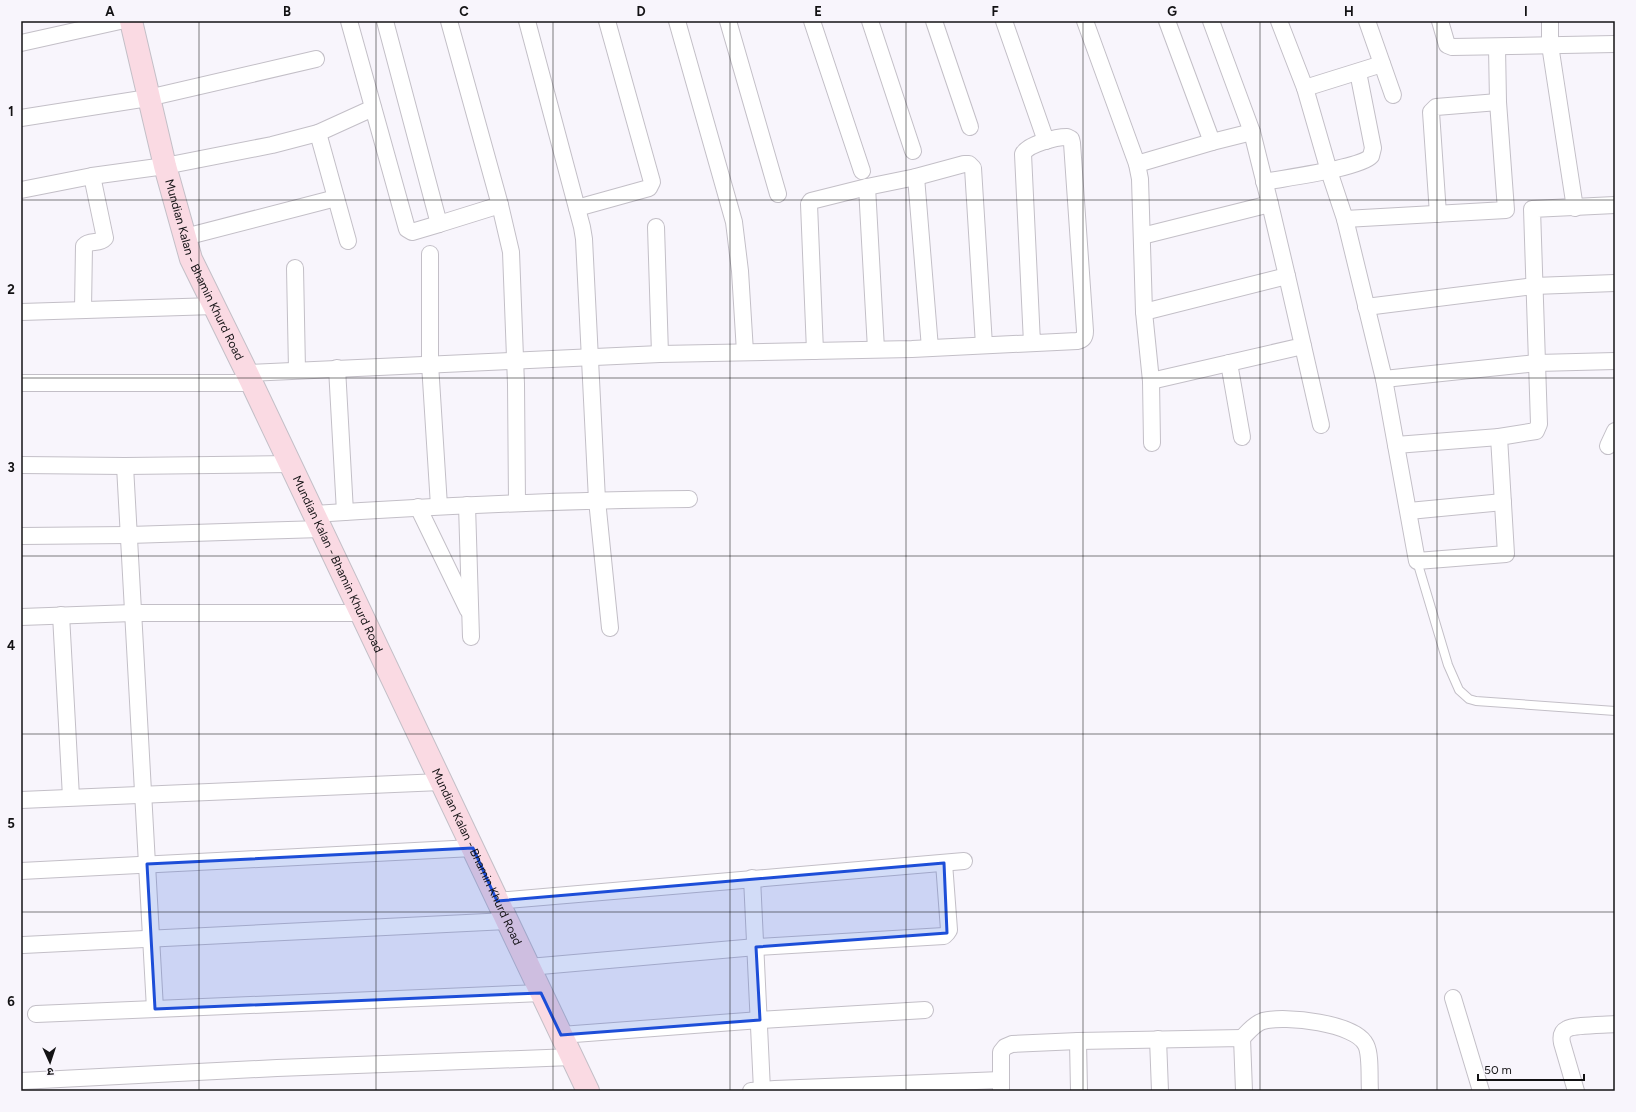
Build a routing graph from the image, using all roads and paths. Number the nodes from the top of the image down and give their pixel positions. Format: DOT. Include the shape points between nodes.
graph roads {
  1 [pos="120,21"];
  2 [pos="130,21"];
  3 [pos="349,21"];
  4 [pos="385,21"];
  5 [pos="449,21"];
  6 [pos="527,21"];
  7 [pos="607,21"];
  8 [pos="677,21"];
  9 [pos="728,21"];
  10 [pos="812,21"];
  11 [pos="870,21"];
  12 [pos="934,21"];
  13 [pos="1004,21"];
  14 [pos="1084,21"];
  15 [pos="1167,21"];
  16 [pos="1211,21"];
  17 [pos="1279,21"];
  18 [pos="1367,21"];
  19 [pos="1440,21"];
  20 [pos="1550,21"];
  21 [pos="21,43"];
  22 [pos="1615,44"];
  23 [pos="1550,45"];
  24 [pos="1497,47"];
  25 [pos="316,59"];
  26 [pos="1382,64"];
  27 [pos="1358,72"];
  28 [pos="1305,88"];
  29 [pos="1393,95"];
  30 [pos="148,98"];
  31 [pos="1498,102"];
  32 [pos="373,108"];
  33 [pos="21,118"];
  34 [pos="970,127"];
  35 [pos="1252,132"];
  36 [pos="318,133"];
  37 [pos="1046,141"];
  38 [pos="1212,142"];
  39 [pos="913,151"];
  40 [pos="1137,164"];
  41 [pos="164,166"];
  42 [pos="862,171"];
  43 [pos="1329,171"];
  44 [pos="92,176"];
  45 [pos="916,177"];
  46 [pos="1264,182"];
  47 [pos="867,187"];
  48 [pos="21,190"];
  49 [pos="778,194"];
  50 [pos="336,198"];
  51 [pos="1270,204"];
  52 [pos="500,205"];
  53 [pos="1615,205"];
  54 [pos="577,208"];
  55 [pos="1575,208"];
  56 [pos="1532,209"];
  57 [pos="1506,210"];
  58 [pos="1438,214"];
  59 [pos="1345,219"];
  60 [pos="439,224"];
  61 [pos="656,227"];
  62 [pos="1142,236"];
  63 [pos="185,237"];
  64 [pos="348,241"];
  65 [pos="430,254"];
  66 [pos="295,268"];
  67 [pos="1287,276"];
  68 [pos="1615,283"];
  69 [pos="1534,286"];
  70 [pos="215,306"];
  71 [pos="1366,307"];
  72 [pos="83,309"];
  73 [pos="21,312"];
  74 [pos="1144,312"];
  75 [pos="1032,343"];
  76 [pos="984,345"];
  77 [pos="1303,346"];
  78 [pos="930,348"];
  79 [pos="876,349"];
  80 [pos="815,351"];
  81 [pos="745,352"];
  82 [pos="660,354"];
  83 [pos="589,357"];
  84 [pos="515,359"];
  85 [pos="1615,361"];
  86 [pos="1229,363"];
  87 [pos="1537,363"];
  88 [pos="430,364"];
  89 [pos="337,368"];
  90 [pos="297,370"];
  91 [pos="250,378"];
  92 [pos="1384,379"];
  93 [pos="1151,381"];
  94 [pos="21,383"];
  95 [pos="1321,425"];
  96 [pos="1615,431"];
  97 [pos="1242,437"];
  98 [pos="1499,437"];
  99 [pos="1152,443"];
  100 [pos="1396,445"];
  101 [pos="1608,446"];
  102 [pos="291,464"];
  103 [pos="21,465"];
  104 [pos="125,466"];
  105 [pos="689,499"];
  106 [pos="597,500"];
  107 [pos="1503,502"];
  108 [pos="517,503"];
  109 [pos="467,505"];
  110 [pos="439,506"];
  111 [pos="418,507"];
  112 [pos="1409,511"];
  113 [pos="345,512"];
  114 [pos="318,522"];
  115 [pos="129,535"];
  116 [pos="21,536"];
  117 [pos="1417,561"];
  118 [pos="133,613"];
  119 [pos="361,613"];
  120 [pos="61,615"];
  121 [pos="21,617"];
  122 [pos="471,617"];
  123 [pos="610,628"];
  124 [pos="472,637"];
  125 [pos="1615,711"];
  126 [pos="441,782"];
  127 [pos="143,794"];
  128 [pos="71,797"];
  129 [pos="21,800"];
  130 [pos="473,848"];
  131 [pos="964,862"];
  132 [pos="944,863"];
  133 [pos="147,864"];
  134 [pos="21,871"];
  135 [pos="752,878"];
  136 [pos="497,901"];
  137 [pos="507,922"];
  138 [pos="151,938"];
  139 [pos="24,945"];
  140 [pos="756,947"];
  141 [pos="529,967"];
  142 [pos="541,993"];
  143 [pos="1453,998"];
  144 [pos="154,1009"];
  145 [pos="925,1010"];
  146 [pos="36,1014"];
  147 [pos="760,1020"];
  148 [pos="1615,1024"];
  149 [pos="561,1035"];
  150 [pos="1242,1038"];
  151 [pos="1158,1039"];
  152 [pos="1078,1041"];
  153 [pos="572,1057"];
  154 [pos="21,1080"];
  155 [pos="1001,1086"];
  156 [pos="757,1090"];
  157 [pos="588,1091"];
  158 [pos="1079,1091"];
  159 [pos="1160,1091"];
  160 [pos="1244,1091"];
  161 [pos="1370,1091"];
  162 [pos="1481,1091"];
  163 [pos="1576,1091"];
  1 -- 21 [label="street"];
  2 -- 30 [label="street, Mundian Kalan - Bhamin Khurd Road"];
  3 -- 32 [label="street"];
  4 -- 60 [label="street"];
  5 -- 52 [label="street"];
  6 -- 54 [label="street"];
  7 -- 54 [label="street" via="652,183 648,188"];
  8 -- 81 [label="street" via="734,222"];
  9 -- 49 [label="street"];
  10 -- 42 [label="street"];
  11 -- 39 [label="street"];
  12 -- 34 [label="street"];
  13 -- 37 [label="street"];
  14 -- 40 [label="street"];
  15 -- 38 [label="street"];
  16 -- 35 [label="street"];
  17 -- 28 [label="street"];
  18 -- 26 [label="street"];
  19 -- 24 [label="street" via="1447,45 1450,47"];
  20 -- 23 [label="street"];
  22 -- 23 [label="street"];
  23 -- 24 [label="street"];
  23 -- 55 [label="street"];
  24 -- 31 [label="street"];
  25 -- 30 [label="street"];
  26 -- 27 [label="street"];
  26 -- 29 [label="street"];
  27 -- 28 [label="street"];
  27 -- 43 [label="street" via="1373,148 1372,156"];
  28 -- 43 [label="street"];
  30 -- 33 [label="street"];
  30 -- 41 [label="street, Mundian Kalan - Bhamin Khurd Road"];
  31 -- 57 [label="street"];
  31 -- 58 [label="street" via="1436,107 1431,112"];
  32 -- 36 [label="street"];
  32 -- 60 [label="street" via="407,229 412,232"];
  35 -- 38 [label="street"];
  35 -- 46 [label="street"];
  36 -- 41 [label="street" via="272,145"];
  36 -- 50 [label="street"];
  37 -- 75 [label="street" via="1028,148 1023,154"];
  37 -- 75 [label="street" via="1065,137 1072,143 1085,335 1082,340 1077,341"];
  38 -- 40 [label="street"];
  40 -- 62 [label="street"];
  41 -- 44 [label="street"];
  41 -- 63 [label="street, Mundian Kalan - Bhamin Khurd Road"];
  43 -- 46 [label="street"];
  43 -- 59 [label="street"];
  44 -- 48 [label="street"];
  44 -- 72 [label="street" via="105,238 101,242 88,242 84,246"];
  45 -- 47 [label="street"];
  45 -- 76 [label="street" via="964,164 969,164 973,168"];
  45 -- 78 [label="street"];
  46 -- 51 [label="street"];
  47 -- 79 [label="street"];
  47 -- 80 [label="street" via="813,199 810,202"];
  50 -- 63 [label="street"];
  50 -- 64 [label="street"];
  51 -- 62 [label="street"];
  51 -- 67 [label="street"];
  52 -- 60 [label="street"];
  52 -- 84 [label="street" via="511,252"];
  53 -- 55 [label="street"];
  54 -- 83 [label="street" via="584,239"];
  55 -- 56 [label="street"];
  56 -- 57 [label="street"];
  56 -- 69 [label="street"];
  57 -- 58 [label="street"];
  58 -- 59 [label="street"];
  59 -- 71 [label="street"];
  61 -- 82 [label="street"];
  62 -- 74 [label="street"];
  63 -- 70 [label="street, Mundian Kalan - Bhamin Khurd Road" via="191,259"];
  65 -- 88 [label="street"];
  66 -- 90 [label="street"];
  67 -- 74 [label="street"];
  67 -- 77 [label="street"];
  68 -- 69 [label="street"];
  69 -- 71 [label="street"];
  69 -- 87 [label="street"];
  70 -- 72 [label="street"];
  70 -- 91 [label="street, Mundian Kalan - Bhamin Khurd Road"];
  71 -- 92 [label="street"];
  72 -- 73 [label="street"];
  74 -- 93 [label="street"];
  75 -- 76 [label="street"];
  76 -- 78 [label="street"];
  77 -- 86 [label="street"];
  77 -- 95 [label="street"];
  78 -- 79 [label="street"];
  79 -- 80 [label="street"];
  80 -- 81 [label="street"];
  81 -- 82 [label="street"];
  82 -- 83 [label="street"];
  83 -- 84 [label="street"];
  83 -- 106 [label="street"];
  84 -- 88 [label="street"];
  84 -- 108 [label="street"];
  85 -- 87 [label="street"];
  86 -- 93 [label="street"];
  86 -- 97 [label="street"];
  87 -- 92 [label="street"];
  87 -- 98 [label="street" via="1538,430"];
  88 -- 89 [label="street"];
  88 -- 110 [label="street"];
  89 -- 90 [label="street"];
  89 -- 113 [label="street"];
  90 -- 91 [label="street"];
  91 -- 94 [label="street"];
  91 -- 102 [label="street, Mundian Kalan - Bhamin Khurd Road"];
  92 -- 100 [label="street"];
  93 -- 99 [label="street"];
  96 -- 101 [label="street"];
  98 -- 100 [label="street"];
  98 -- 107 [label="street"];
  100 -- 112 [label="street"];
  102 -- 104 [label="street"];
  102 -- 114 [label="street, Mundian Kalan - Bhamin Khurd Road"];
  103 -- 104 [label="street"];
  104 -- 115 [label="street"];
  105 -- 106 [label="street"];
  106 -- 108 [label="street"];
  106 -- 123 [label="street"];
  107 -- 112 [label="street"];
  107 -- 117 [label="street" via="1506,554"];
  108 -- 109 [label="street"];
  109 -- 110 [label="street"];
  109 -- 122 [label="street"];
  110 -- 111 [label="street"];
  111 -- 113 [label="street"];
  111 -- 122 [label="street"];
  112 -- 117 [label="street"];
  113 -- 114 [label="street"];
  114 -- 115 [label="street"];
  114 -- 119 [label="street, Mundian Kalan - Bhamin Khurd Road"];
  115 -- 116 [label="street"];
  115 -- 118 [label="street"];
  117 -- 125 [label="lane" via="1448,665 1459,690 1469,699"];
  118 -- 119 [label="street"];
  118 -- 120 [label="street"];
  118 -- 127 [label="street"];
  119 -- 126 [label="street, Mundian Kalan - Bhamin Khurd Road"];
  120 -- 121 [label="street"];
  120 -- 128 [label="street"];
  122 -- 124 [label="street"];
  126 -- 127 [label="street"];
  126 -- 130 [label="street, Mundian Kalan - Bhamin Khurd Road"];
  127 -- 128 [label="street"];
  127 -- 133 [label="street"];
  128 -- 129 [label="street"];
  130 -- 133 [label="street"];
  130 -- 136 [label="street, Mundian Kalan - Bhamin Khurd Road"];
  131 -- 132 [label="street"];
  132 -- 135 [label="street"];
  132 -- 140 [label="street" via="949,930 944,936"];
  133 -- 134 [label="street"];
  133 -- 138 [label="street"];
  135 -- 136 [label="street"];
  135 -- 140 [label="street"];
  136 -- 137 [label="street, Mundian Kalan - Bhamin Khurd Road"];
  137 -- 138 [label="street"];
  137 -- 141 [label="street, Mundian Kalan - Bhamin Khurd Road"];
  138 -- 139 [label="street"];
  138 -- 144 [label="street"];
  140 -- 141 [label="street"];
  140 -- 147 [label="street"];
  141 -- 142 [label="street, Mundian Kalan - Bhamin Khurd Road"];
  142 -- 144 [label="street"];
  142 -- 149 [label="street, Mundian Kalan - Bhamin Khurd Road"];
  143 -- 162 [label="street"];
  144 -- 146 [label="street"];
  145 -- 147 [label="street"];
  147 -- 149 [label="street"];
  147 -- 156 [label="street"];
  148 -- 163 [label="street" via="1570,1027 1563,1032 1562,1043"];
  149 -- 153 [label="street, Mundian Kalan - Bhamin Khurd Road"];
  150 -- 151 [label="street"];
  150 -- 160 [label="street"];
  150 -- 161 [label="street" via="1255,1024 1269,1020 1304,1020 1343,1029 1358,1036 1367,1046"];
  151 -- 152 [label="street"];
  151 -- 159 [label="street"];
  152 -- 155 [label="street" via="1012,1044 1005,1047 1000,1058"];
  152 -- 158 [label="street"];
  153 -- 154 [label="street"];
  153 -- 157 [label="street, Mundian Kalan - Bhamin Khurd Road"];
  155 -- 156 [label="street"];
}
